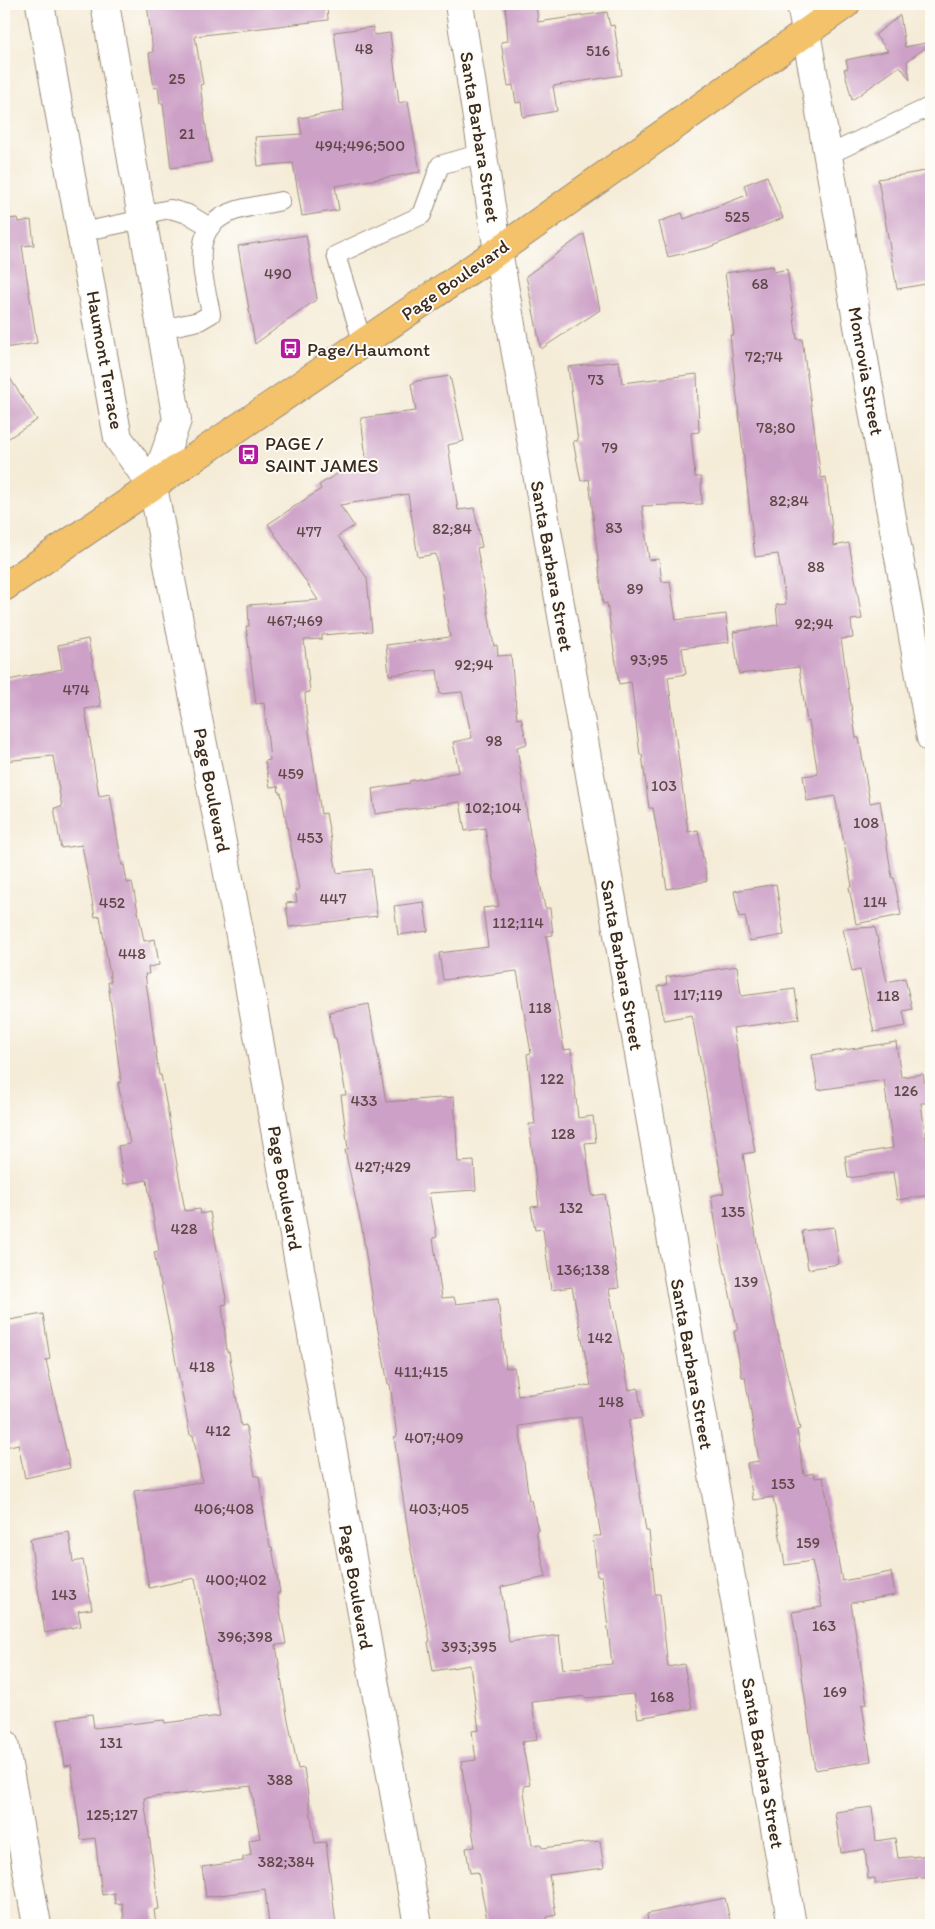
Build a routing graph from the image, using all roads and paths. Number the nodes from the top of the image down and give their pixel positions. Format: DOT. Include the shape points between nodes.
graph roads {
  1 [pos="40,4"];
  2 [pos="105,4"];
  3 [pos="459,4"];
  4 [pos="801,4"];
  5 [pos="846,4"];
  6 [pos="806,32"];
  7 [pos="931,106"];
  8 [pos="482,153"];
  9 [pos="828,155"];
  10 [pos="281,201"];
  11 [pos="143,219"];
  12 [pos="210,227"];
  13 [pos="82,232"];
  14 [pos="498,251"];
  15 [pos="162,329"];
  16 [pos="363,344"];
  17 [pos="153,487"];
  18 [pos="4,588"];
  19 [pos="931,738"];
  20 [pos="4,1743"];
  21 [pos="37,1925"];
  22 [pos="418,1925"];
  23 [pos="792,1925"];
  1 -- 13 [label="street, Haumont Terrace"];
  2 -- 11 [label="street"];
  3 -- 8 [label="street, Santa Barbara Street"];
  4 -- 6 [label="street, Monrovia Street"];
  5 -- 6 [label="main road, Page Boulevard"];
  6 -- 9 [label="street, Monrovia Street"];
  6 -- 14 [label="main road, Page Boulevard"];
  7 -- 9 [label="lane"];
  8 -- 14 [label="street, Santa Barbara Street"];
  8 -- 16 [label="lane" via="440,165 422,215 336,255"];
  9 -- 19 [label="street, Monrovia Street"];
  10 -- 12 [label="lane" via="232,212"];
  11 -- 12 [label="lane" via="170,209 188,214"];
  11 -- 13 [label="lane"];
  11 -- 15 [label="street"];
  12 -- 15 [label="lane" via="204,235 201,257 211,314 199,321"];
  13 -- 17 [label="street, Haumont Terrace" via="118,438"];
  14 -- 16 [label="main road, Page Boulevard"];
  14 -- 23 [label="street, Santa Barbara Street"];
  15 -- 17 [label="street" via="177,420"];
  16 -- 17 [label="main road, Page Boulevard"];
  17 -- 18 [label="main road"];
  17 -- 22 [label="street, Page Boulevard" via="243,951"];
  20 -- 21 [label="street"];
}
